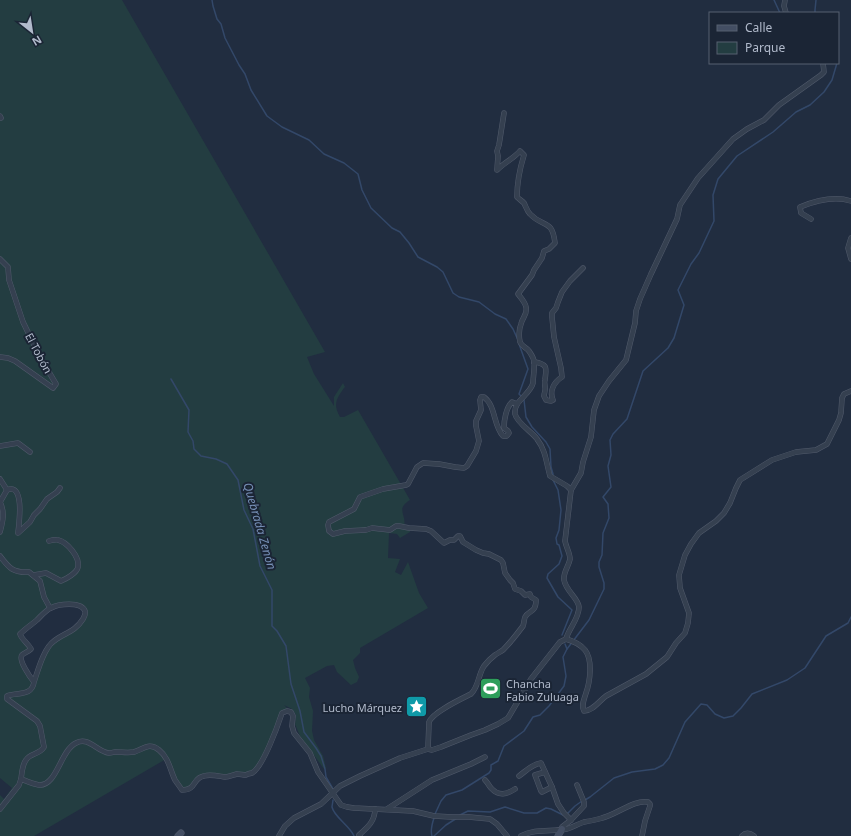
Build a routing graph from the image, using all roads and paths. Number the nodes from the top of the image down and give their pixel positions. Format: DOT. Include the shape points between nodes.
graph roads {
  1 [pos="786,0"];
  2 [pos="786,12"];
  3 [pos="823,64"];
  4 [pos="504,113"];
  5 [pos="851,201"];
  6 [pos="811,219"];
  7 [pos="851,238"];
  8 [pos="0,259"];
  9 [pos="851,259"];
  10 [pos="583,268"];
  11 [pos="0,357"];
  12 [pos="534,362"];
  13 [pos="851,391"];
  14 [pos="517,404"];
  15 [pos="0,446"];
  16 [pos="30,452"];
  17 [pos="0,479"];
  18 [pos="60,488"];
  19 [pos="7,490"];
  20 [pos="571,490"];
  21 [pos="0,502"];
  22 [pos="0,524"];
  23 [pos="0,532"];
  24 [pos="49,541"];
  25 [pos="0,556"];
  26 [pos="34,575"];
  27 [pos="50,608"];
  28 [pos="566,638"];
  29 [pos="34,682"];
  30 [pos="428,750"];
  31 [pos="485,757"];
  32 [pos="545,772"];
  33 [pos="519,776"];
  34 [pos="21,779"];
  35 [pos="485,780"];
  36 [pos="578,785"];
  37 [pos="552,787"];
  38 [pos="515,789"];
  39 [pos="332,793"];
  40 [pos="0,809"];
  41 [pos="375,809"];
  42 [pos="387,809"];
  43 [pos="570,819"];
  44 [pos="562,829"];
  45 [pos="279,836"];
  46 [pos="360,836"];
  47 [pos="507,836"];
  48 [pos="521,836"];
  49 [pos="558,836"];
  50 [pos="642,836"];
  51 [pos="742,836"];
  52 [pos="754,836"];
  1 -- 2 [label="street"];
  3 -- 20 [label="street" via="822,75 779,105 764,120 733,139 698,178 680,205 677,219 640,299 626,360 599,396 581,474"];
  4 -- 12 [label="street" via="497,151 497,170 520,152 524,154 517,197 523,202 529,214 551,228 554,234 555,243 544,251 532,275 518,294 526,307 526,315 521,324 520,343 531,354"];
  5 -- 6 [label="street" via="836,198 800,207 801,213"];
  7 -- 9 [label="street" via="848,248"];
  8 -- 11 [label="street, El Tobón" via="8,267 9,280 23,322 56,384 53,388 15,361"];
  10 -- 12 [label="street" via="562,292 552,313 562,377 552,389 551,401 546,400 544,396 546,368 543,364"];
  12 -- 14 [label="street" via="532,384"];
  13 -- 28 [label="street" via="842,398 842,412 827,444 816,450 796,452 772,460 740,480 724,512 691,544 679,575 680,588 689,613 688,623 685,633 668,657 646,674 606,696 586,712 583,700 590,677 590,664 586,651"];
  14 -- 20 [label="street" via="515,414 543,448 552,477"];
  14 -- 30 [label="street" via="510,404 504,423 504,428 509,433 505,437 497,428 490,403 481,397 481,410 476,421 479,441 476,451 464,468 423,463 417,467 406,486 383,489 360,497 354,509 329,522 328,525 329,531 333,534 372,528 390,530 396,526 426,529 444,544 460,536 463,542 476,550 501,560 505,573 515,589 525,595 530,594 536,600 534,609 525,617 524,625 484,666 475,690 430,719"];
  15 -- 16 [label="street" via="18,442"];
  17 -- 19 [label="street"];
  18 -- 19 [label="street" via="18,533 19,497 16,490"];
  19 -- 21 [label="street"];
  20 -- 28 [label="street" via="565,541 570,561 564,580 579,607"];
  21 -- 22 [label="street" via="4,515"];
  22 -- 23 [label="street"];
  24 -- 26 [label="street" via="58,540 70,548 78,562 77,570 61,581 46,573"];
  25 -- 26 [label="street" via="8,567"];
  26 -- 27 [label="street" via="40,581"];
  27 -- 29 [label="street" via="20,634 30,647 21,658"];
  27 -- 29 [label="street" via="75,604 82,607 85,615 79,626 50,644"];
  28 -- 30 [label="street" via="531,679 508,718 485,730"];
  29 -- 34 [label="street" via="28,692 7,696 10,702 37,721 44,740 42,750 26,758"];
  30 -- 39 [label="street" via="400,758 340,786"];
  31 -- 42 [label="street" via="432,780"];
  32 -- 33 [label="street" via="540,763"];
  32 -- 37 [label="street"];
  32 -- 37 [label="street" via="535,775 541,791"];
  34 -- 39 [label="street" via="38,785 49,782 71,747 82,741 110,753 133,752 154,747 164,755 182,790 191,788 199,777 204,775 246,775 256,770 275,735 282,713 287,711 293,716 294,733 310,753 318,772"];
  34 -- 40 [label="street"];
  35 -- 38 [label="street" via="492,789 501,794"];
  36 -- 43 [label="street" via="584,806"];
  37 -- 43 [label="street" via="558,804"];
  39 -- 41 [label="street" via="341,805"];
  39 -- 45 [label="street" via="321,804 294,818"];
  41 -- 42 [label="street"];
  41 -- 46 [label="street" via="371,824"];
  42 -- 47 [label="street" via="435,816 490,819"];
  43 -- 44 [label="street"];
  44 -- 48 [label="street" via="528,832"];
  44 -- 49 [label="street"];
  44 -- 50 [label="street" via="610,816 644,801 650,806"];
  51 -- 52 [label="street" via="748,833"];
}
